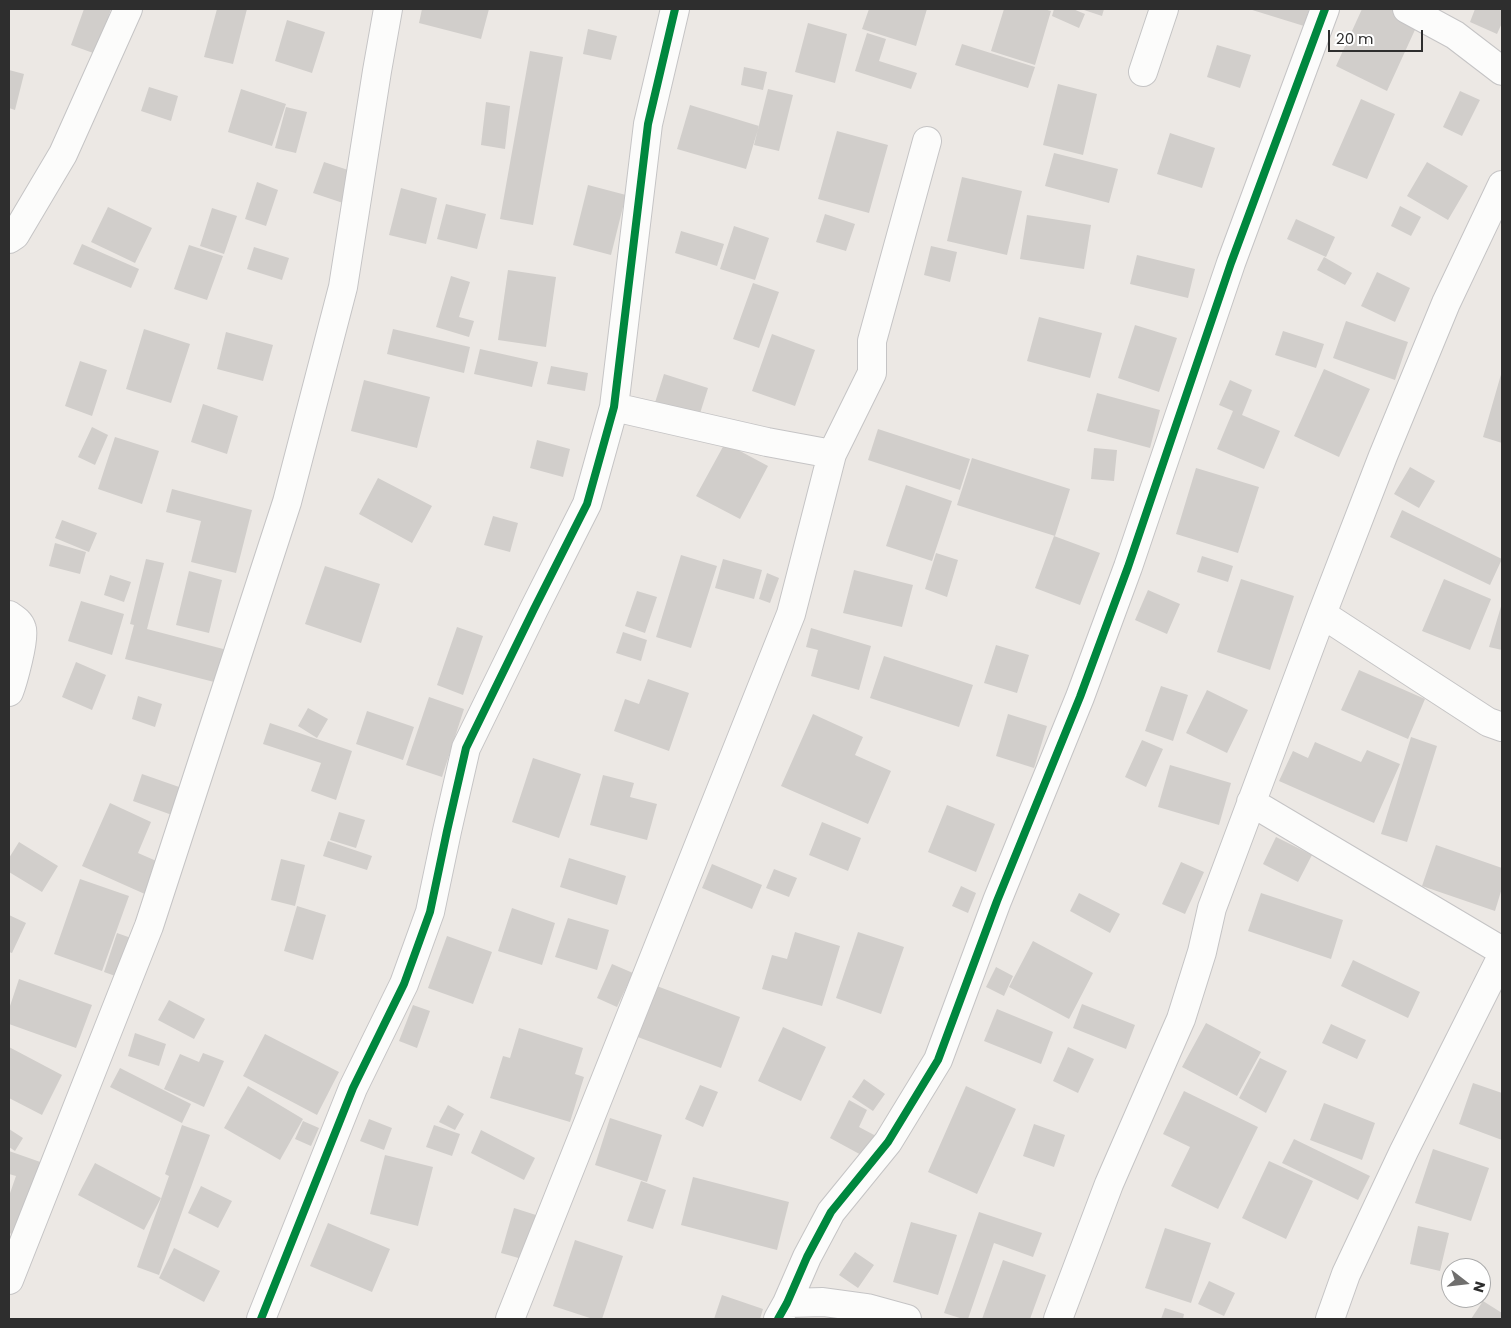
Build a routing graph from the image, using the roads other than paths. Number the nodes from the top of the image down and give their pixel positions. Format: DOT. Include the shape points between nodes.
graph roads {
  1 [pos="128,9"];
  2 [pos="388,9"];
  3 [pos="674,9"];
  4 [pos="1164,9"];
  5 [pos="1325,9"];
  6 [pos="1407,9"];
  7 [pos="1502,71"];
  8 [pos="1143,72"];
  9 [pos="927,141"];
  10 [pos="1502,185"];
  11 [pos="9,239"];
  12 [pos="614,407"];
  13 [pos="832,454"];
  14 [pos="1322,614"];
  15 [pos="9,615"];
  16 [pos="9,692"];
  17 [pos="1502,727"];
  18 [pos="1252,802"];
  19 [pos="1502,950"];
  20 [pos="1502,956"];
  21 [pos="9,1280"];
  22 [pos="783,1311"];
  23 [pos="261,1319"];
  24 [pos="510,1319"];
  25 [pos="907,1319"];
  26 [pos="1058,1319"];
  27 [pos="1330,1319"];
  1 -- 11 [label="street" via="63,154 15,235"];
  2 -- 21 [label="street" via="343,287 287,502 148,926"];
  3 -- 12 [label="street" via="648,124"];
  4 -- 8 [label="street"];
  5 -- 22 [label="street" via="1231,263 1128,567 938,1060 888,1142 831,1212"];
  6 -- 7 [label="street" via="1455,35"];
  9 -- 13 [label="street" via="872,341 872,373"];
  10 -- 14 [label="street" via="1446,303"];
  12 -- 13 [label="street"];
  12 -- 23 [label="street" via="587,504 466,748 430,912 404,984 353,1088"];
  13 -- 24 [label="street" via="792,614"];
  14 -- 17 [label="street" via="1488,722"];
  14 -- 18 [label="street"];
  15 -- 16 [label="street" via="18,621 23,631"];
  18 -- 19 [label="street"];
  18 -- 26 [label="street" via="1212,908 1181,1019 1109,1184"];
  20 -- 27 [label="street" via="1404,1151 1346,1274"];
  22 -- 25 [label="street" via="823,1302 867,1308"];
}
